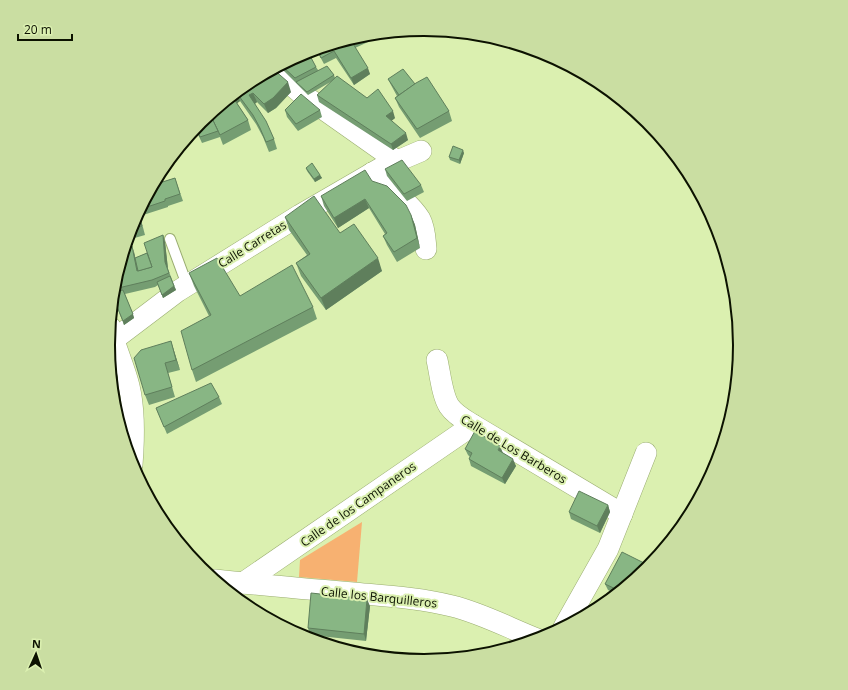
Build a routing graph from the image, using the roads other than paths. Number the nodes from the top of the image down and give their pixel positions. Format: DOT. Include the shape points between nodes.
graph roads {
  1 [pos="280,72"];
  2 [pos="421,151"];
  3 [pos="397,161"];
  4 [pos="372,173"];
  5 [pos="170,239"];
  6 [pos="426,249"];
  7 [pos="187,285"];
  8 [pos="116,333"];
  9 [pos="115,351"];
  10 [pos="437,360"];
  11 [pos="473,425"];
  12 [pos="133,448"];
  13 [pos="646,453"];
  14 [pos="622,514"];
  15 [pos="225,581"];
  16 [pos="244,583"];
  17 [pos="569,618"];
  18 [pos="528,636"];
  1 -- 3 [label="street" via="302,94"];
  2 -- 3 [label="street, Calle Carretas"];
  3 -- 4 [label="street, Calle Carretas"];
  4 -- 6 [label="street" via="420,219"];
  4 -- 7 [label="street, Calle Carretas"];
  5 -- 7 [label="lane"];
  7 -- 8 [label="street, Calle Carretas"];
  9 -- 12 [label="street" via="131,398"];
  10 -- 11 [label="street, Calle de Los Barberos" via="449,406"];
  11 -- 14 [label="street, Calle de Los Barberos"];
  11 -- 16 [label="street, Calle de los Campaneros"];
  13 -- 14 [label="street"];
  14 -- 17 [label="street" via="606,554"];
  15 -- 16 [label="street, Calle los Barquilleros"];
  16 -- 18 [label="street, Calle los Barquilleros" via="430,601 481,616"];
}
